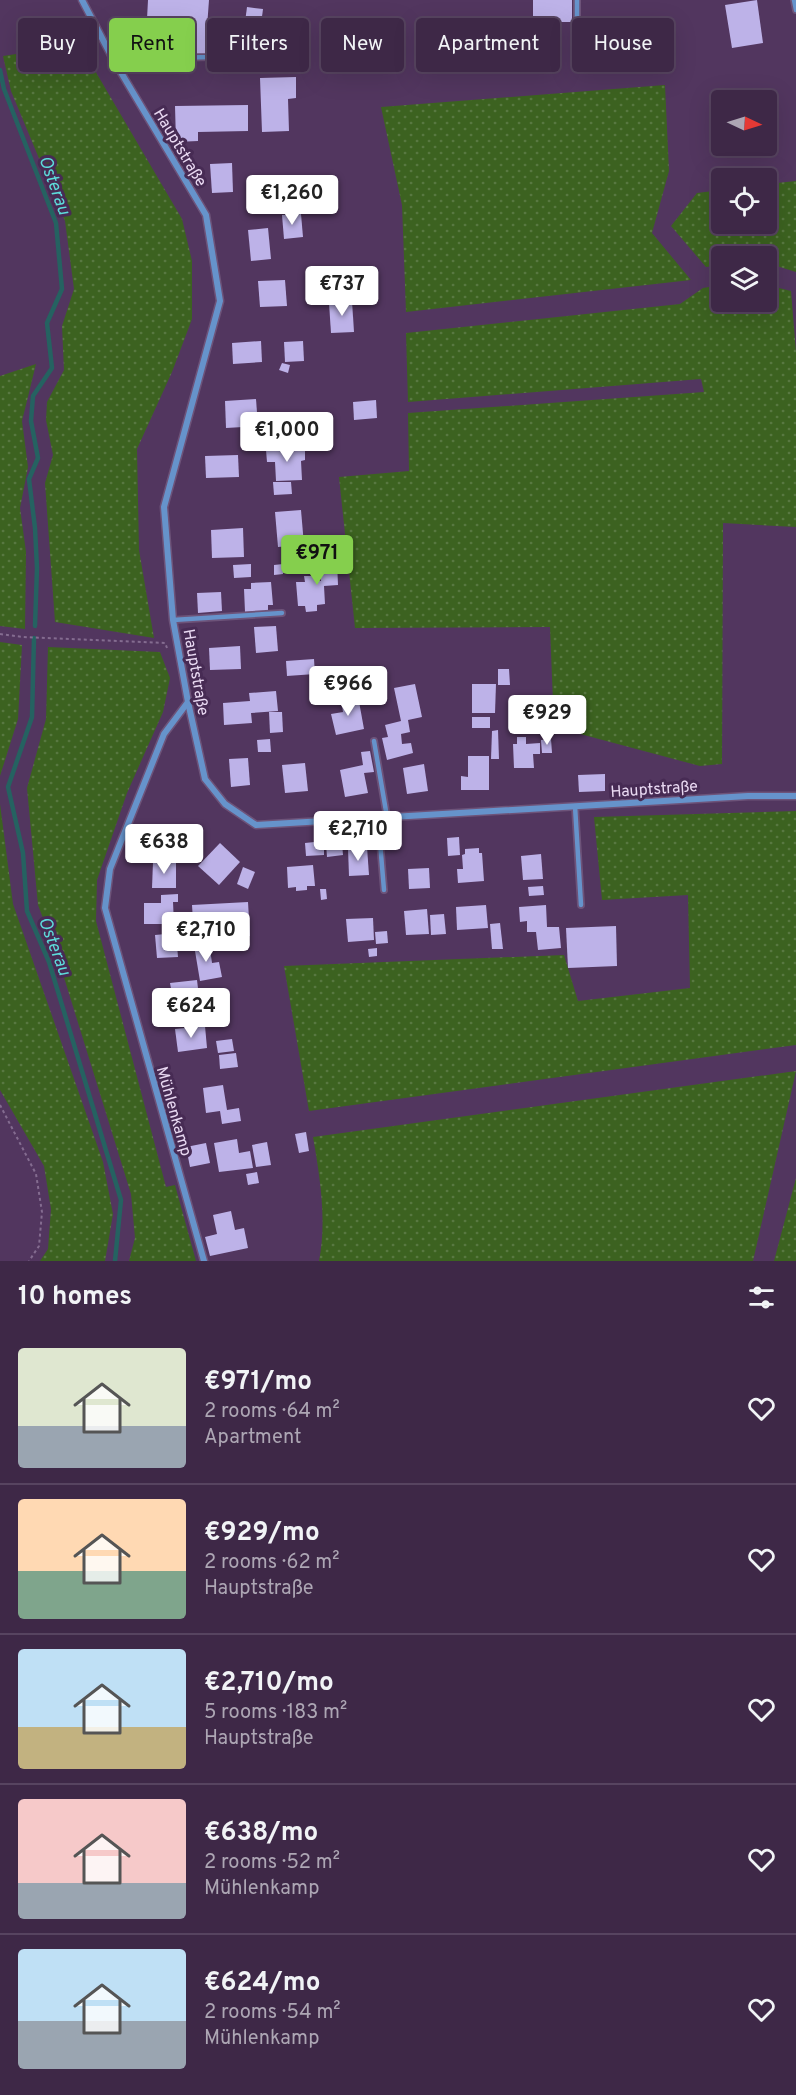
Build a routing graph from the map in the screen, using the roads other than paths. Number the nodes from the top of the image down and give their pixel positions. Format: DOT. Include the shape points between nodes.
graph roads {
  1 [pos="82,0"];
  2 [pos="577,0"];
  3 [pos="794,0"];
  4 [pos="796,10"];
  5 [pos="577,18"];
  6 [pos="109,51"];
  7 [pos="121,72"];
  8 [pos="282,614"];
  9 [pos="174,620"];
  10 [pos="188,702"];
  11 [pos="374,741"];
  12 [pos="796,796"];
  13 [pos="575,806"];
  14 [pos="387,817"];
  15 [pos="378,818"];
  16 [pos="384,890"];
  17 [pos="580,905"];
  18 [pos="204,1261"];
  1 -- 6 [label="street, Hauptstraße"];
  2 -- 5 [label="lane"];
  3 -- 4 [label="lane"];
  7 -- 9 [label="street, Hauptstraße" via="206,215 220,301 164,507"];
  8 -- 9 [label="lane"];
  9 -- 10 [label="street, Hauptstraße"];
  10 -- 15 [label="street, Hauptstraße" via="204,779 225,804 256,825"];
  10 -- 18 [label="street, Mühlenkamp" via="164,734 110,869 105,908"];
  11 -- 14 [label="lane"];
  12 -- 13 [label="street, Hauptstraße"];
  13 -- 14 [label="street, Hauptstraße"];
  13 -- 17 [label="lane"];
  14 -- 15 [label="street, Hauptstraße"];
  15 -- 16 [label="lane"];
}
